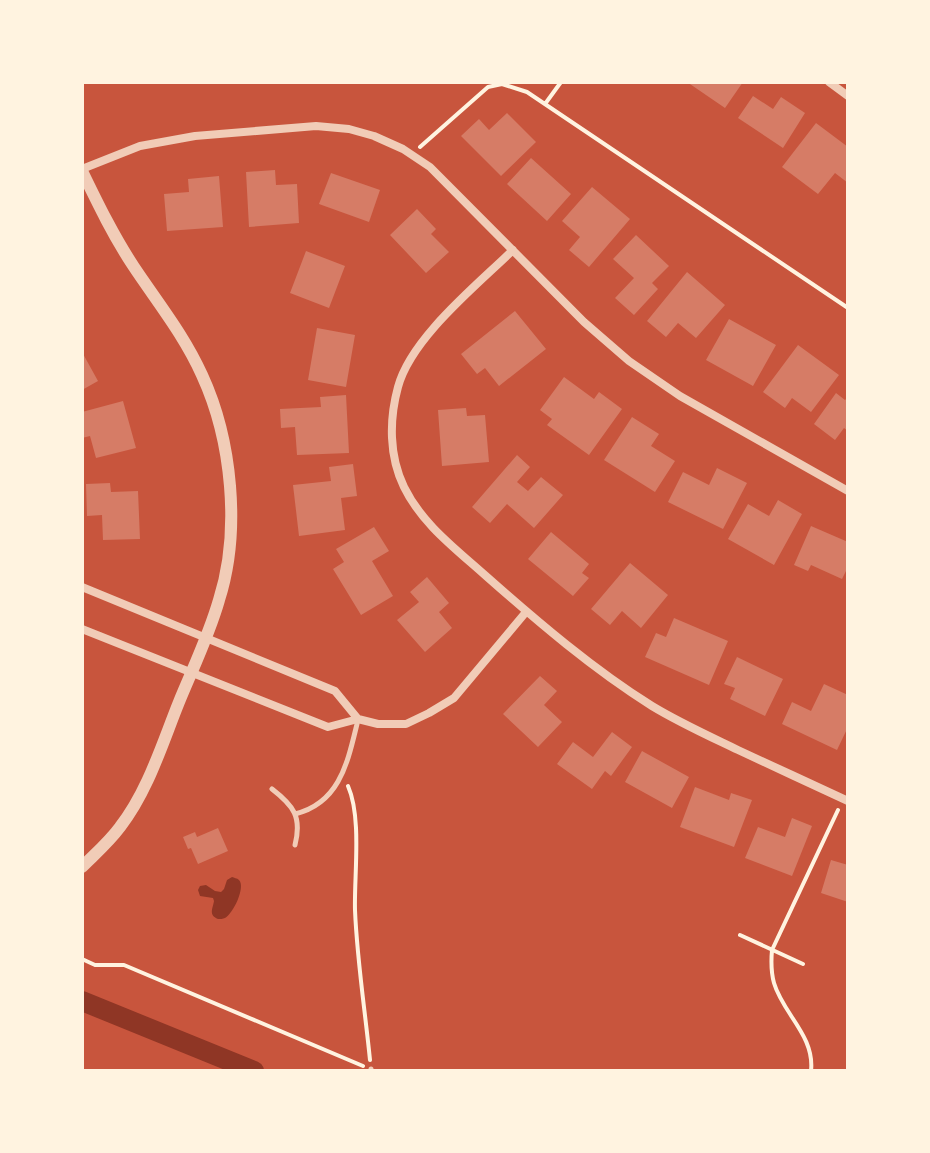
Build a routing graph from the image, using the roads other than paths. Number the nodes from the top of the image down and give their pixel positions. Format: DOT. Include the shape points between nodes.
graph roads {
  1 [pos="829,82"];
  2 [pos="848,96"];
  3 [pos="82,170"];
  4 [pos="513,250"];
  5 [pos="848,491"];
  6 [pos="82,587"];
  7 [pos="526,612"];
  8 [pos="82,629"];
  9 [pos="205,638"];
  10 [pos="191,673"];
  11 [pos="358,719"];
  12 [pos="272,789"];
  13 [pos="846,800"];
  14 [pos="295,814"];
  15 [pos="295,845"];
  16 [pos="82,867"];
  1 -- 2 [label="street"];
  3 -- 4 [label="street" via="140,146 195,136 316,126 349,129 403,149 430,167"];
  3 -- 9 [label="street" via="119,245 187,345 222,433 230,539 220,598"];
  4 -- 5 [label="street" via="629,361 680,396"];
  4 -- 7 [label="street" via="412,355 398,383 391,434 404,486 419,511"];
  6 -- 9 [label="street"];
  7 -- 11 [label="street" via="454,698 406,724"];
  7 -- 13 [label="street" via="655,708"];
  8 -- 10 [label="street"];
  9 -- 10 [label="street"];
  9 -- 11 [label="street" via="335,691"];
  10 -- 11 [label="street" via="328,727"];
  10 -- 16 [label="street" via="142,791 118,830"];
  11 -- 14 [label="lane" via="342,773 328,798"];
  12 -- 14 [label="lane"];
  14 -- 15 [label="lane"];
}
